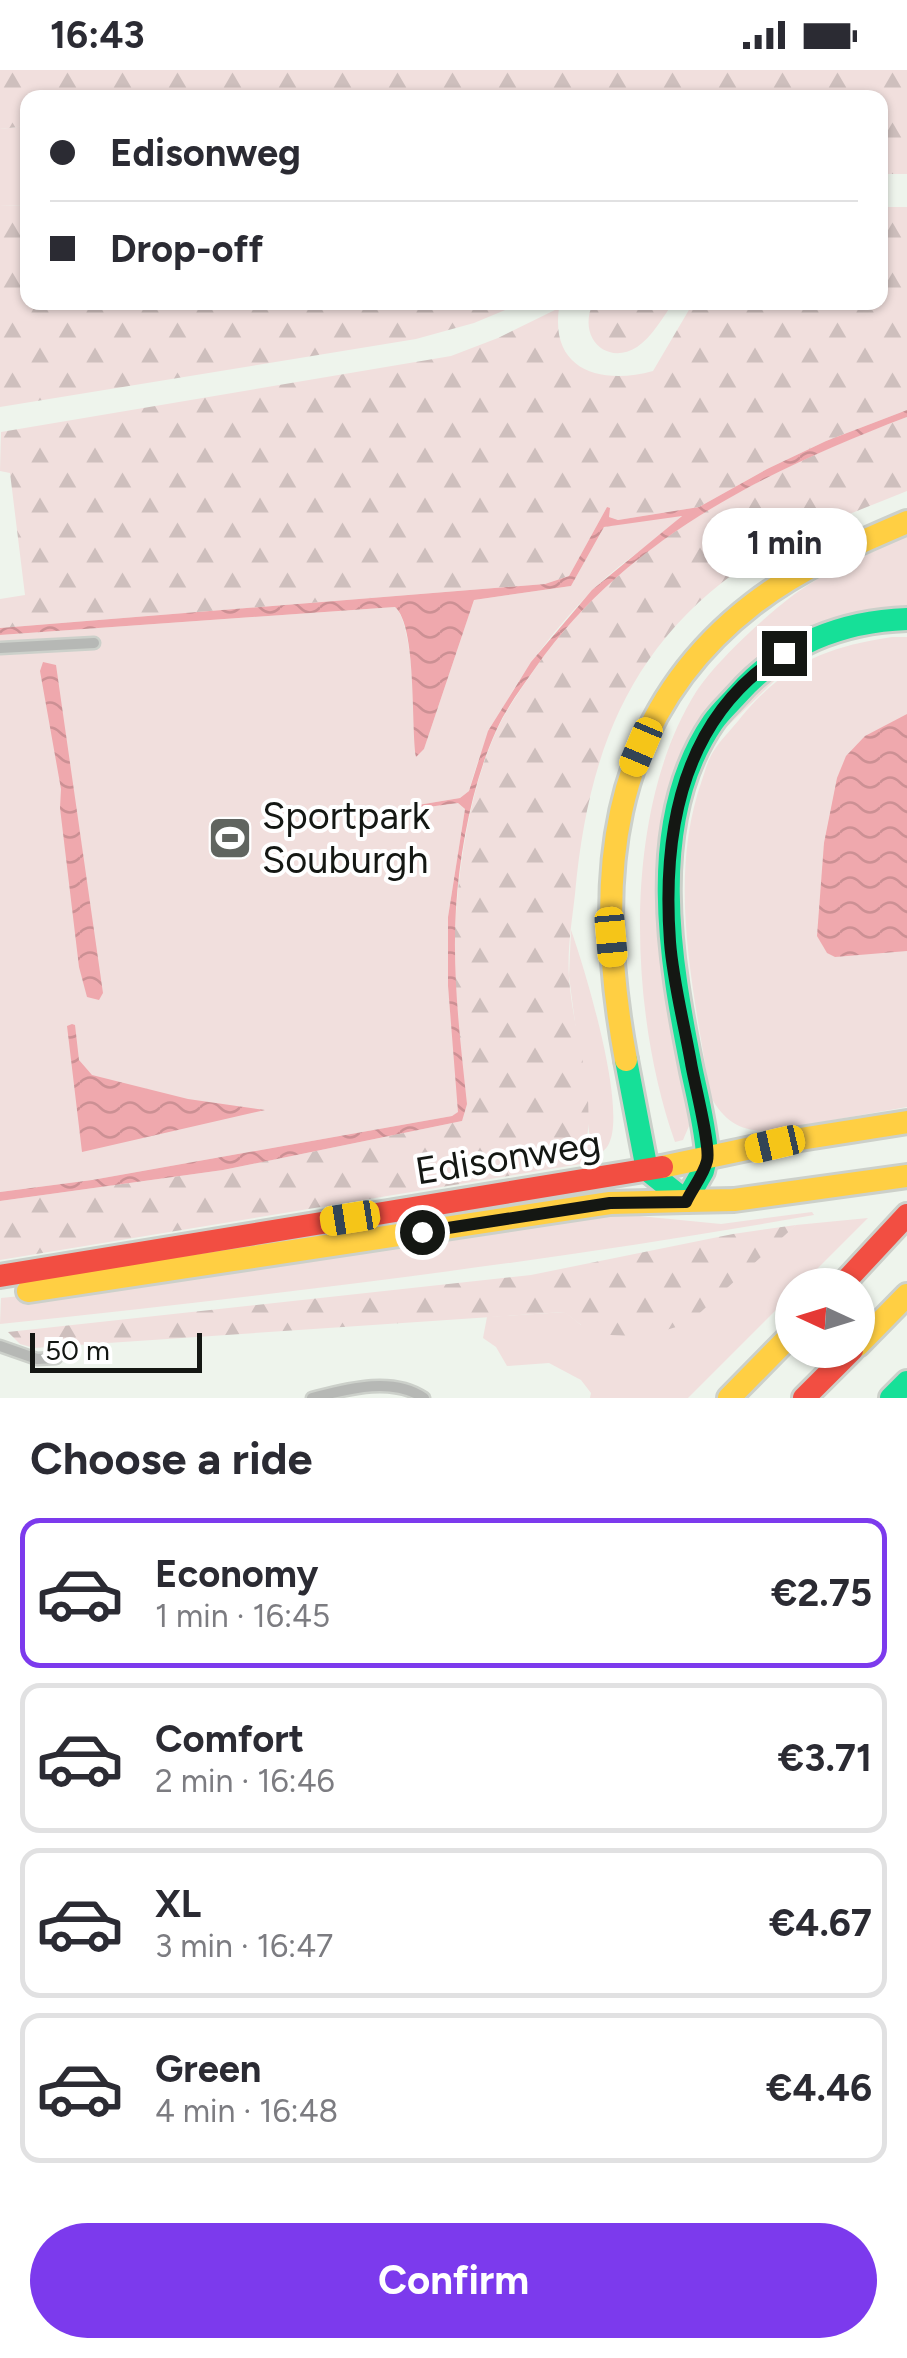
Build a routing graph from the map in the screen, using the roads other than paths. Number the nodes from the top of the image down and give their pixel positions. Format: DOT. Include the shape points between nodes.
graph roads {
  1 [pos="907,522"];
  2 [pos="907,618"];
  3 [pos="94,643"];
  4 [pos="0,648"];
  5 [pos="907,1122"];
  6 [pos="708,1159"];
  7 [pos="647,1170"];
  8 [pos="907,1176"];
  9 [pos="686,1202"];
  10 [pos="907,1215"];
  11 [pos="858,1268"];
  12 [pos="0,1276"];
  13 [pos="0,1295"];
  14 [pos="907,1295"];
  15 [pos="875,1327"];
  16 [pos="0,1346"];
  17 [pos="775,1351"];
  18 [pos="56,1358"];
  19 [pos="834,1368"];
  20 [pos="907,1382"];
  21 [pos="312,1398"];
  22 [pos="424,1398"];
  23 [pos="729,1398"];
  24 [pos="804,1398"];
  25 [pos="891,1398"];
  1 -- 7 [label="main road" via="798,574 718,634 666,696 631,771 619,809 609,914"];
  2 -- 6 [label="main road" via="843,627 766,664 732,696 685,776 672,831 670,946"];
  3 -- 4 [label="lane"];
  5 -- 6 [label="main road, Edisonweg"];
  6 -- 7 [label="main road, Edisonweg"];
  6 -- 9 [label="main road"];
  7 -- 9 [label="main road"];
  7 -- 12 [label="main road, Edisonweg"];
  8 -- 9 [label="main road, Edisonweg"];
  9 -- 13 [label="main road, Edisonweg" via="610,1203"];
  10 -- 11 [label="main road"];
  14 -- 15 [label="main road"];
  16 -- 18 [label="lane"];
  17 -- 23 [label="main road"];
  19 -- 24 [label="main road"];
  20 -- 25 [label="main road"];
  21 -- 22 [label="lane" via="383,1386"];
}
